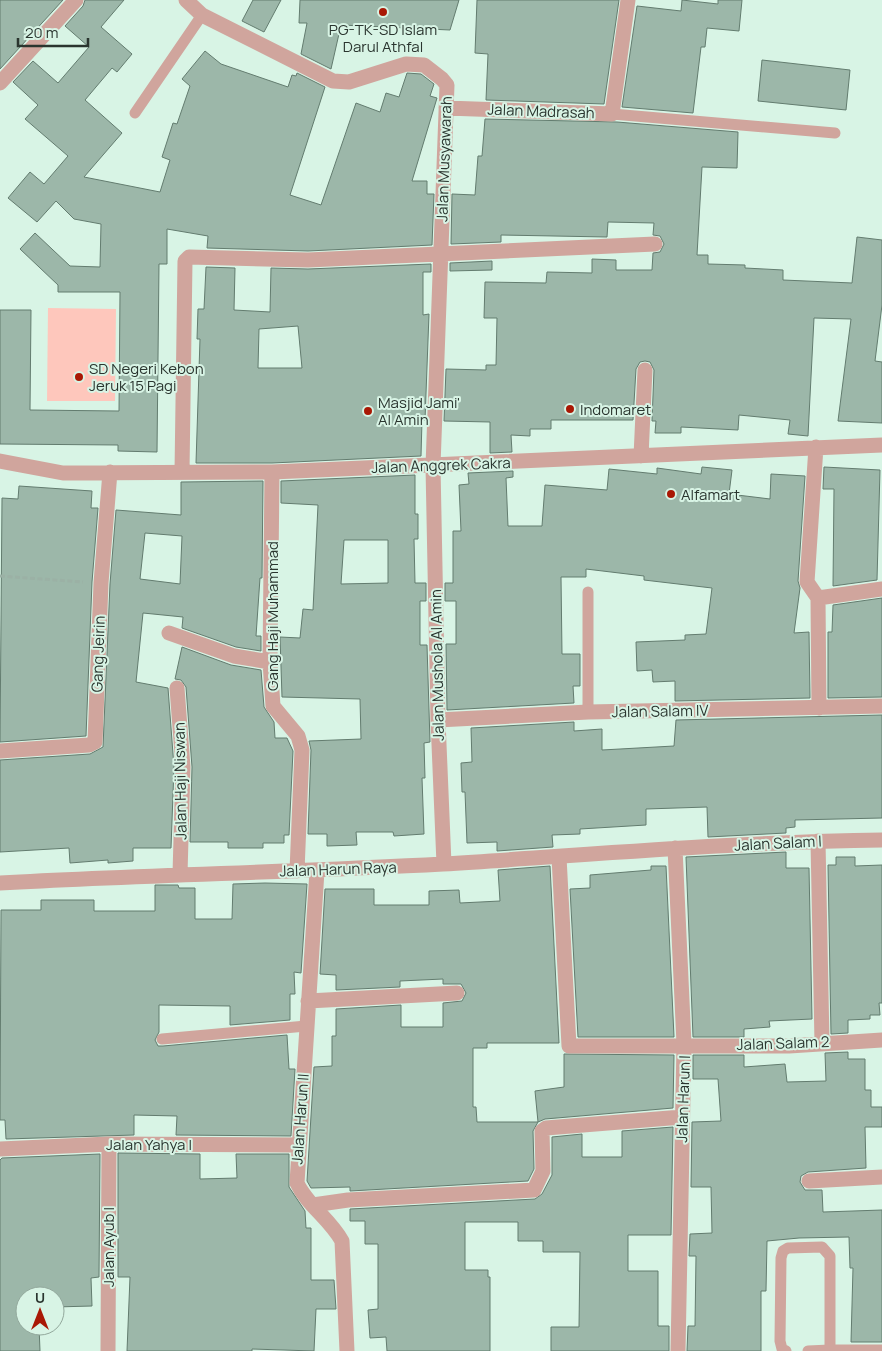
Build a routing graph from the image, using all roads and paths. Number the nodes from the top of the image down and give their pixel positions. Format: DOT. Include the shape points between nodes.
graph roads {
  1 [pos="76,0"];
  2 [pos="186,0"];
  3 [pos="628,0"];
  4 [pos="202,15"];
  5 [pos="0,83"];
  6 [pos="446,108"];
  7 [pos="135,113"];
  8 [pos="612,114"];
  9 [pos="835,133"];
  10 [pos="655,244"];
  11 [pos="440,254"];
  12 [pos="645,370"];
  13 [pos="882,444"];
  14 [pos="816,447"];
  15 [pos="641,456"];
  16 [pos="0,461"];
  17 [pos="433,466"];
  18 [pos="110,472"];
  19 [pos="182,472"];
  20 [pos="272,472"];
  21 [pos="0,576"];
  22 [pos="101,583"];
  23 [pos="882,588"];
  24 [pos="588,592"];
  25 [pos="818,598"];
  26 [pos="169,633"];
  27 [pos="270,662"];
  28 [pos="177,688"];
  29 [pos="882,706"];
  30 [pos="819,708"];
  31 [pos="588,712"];
  32 [pos="438,720"];
  33 [pos="0,751"];
  34 [pos="882,840"];
  35 [pos="818,841"];
  36 [pos="675,848"];
  37 [pos="559,857"];
  38 [pos="444,864"];
  39 [pos="298,871"];
  40 [pos="317,871"];
  41 [pos="180,874"];
  42 [pos="0,883"];
  43 [pos="457,994"];
  44 [pos="308,1001"];
  45 [pos="306,1026"];
  46 [pos="162,1039"];
  47 [pos="882,1040"];
  48 [pos="822,1043"];
  49 [pos="684,1044"];
  50 [pos="682,1117"];
  51 [pos="109,1144"];
  52 [pos="298,1145"];
  53 [pos="0,1150"];
  54 [pos="882,1177"];
  55 [pos="809,1181"];
  56 [pos="313,1205"];
  57 [pos="830,1350"];
  58 [pos="882,1350"];
  59 [pos="108,1351"];
  60 [pos="347,1351"];
  61 [pos="678,1351"];
  62 [pos="786,1351"];
  63 [pos="808,1351"];
  1 -- 5 [label="street"];
  2 -- 4 [label="street, Jalan Musyawarah"];
  3 -- 8 [label="street, Jalan Madrasah"];
  4 -- 6 [label="street, Jalan Musyawarah" via="333,81 349,82 406,64 424,65 447,86"];
  4 -- 7 [label="lane"];
  6 -- 8 [label="street, Jalan Madrasah"];
  6 -- 11 [label="street, Jalan Musyawarah"];
  8 -- 9 [label="lane"];
  10 -- 11 [label="street"];
  11 -- 17 [label="street, Jalan Musyawarah"];
  11 -- 19 [label="street" via="308,260 189,257 185,261"];
  12 -- 15 [label="street"];
  13 -- 14 [label="street, Jalan Anggrek Cakra"];
  14 -- 15 [label="street, Jalan Anggrek Cakra"];
  14 -- 25 [label="street" via="807,582"];
  15 -- 17 [label="street, Jalan Anggrek Cakra"];
  16 -- 18 [label="street, Jalan Anggrek Cakra" via="62,473"];
  17 -- 20 [label="street, Jalan Anggrek Cakra"];
  17 -- 32 [label="street, Jalan Mushola Al Amin"];
  18 -- 19 [label="street, Jalan Anggrek Cakra"];
  18 -- 22 [label="street, Gang Jeirin"];
  19 -- 20 [label="street, Jalan Anggrek Cakra"];
  20 -- 27 [label="street, Gang Haji Muhammad"];
  21 -- 22 [label="path"];
  22 -- 33 [label="street, Gang Jeirin" via="94,742 90,745"];
  23 -- 25 [label="street"];
  24 -- 31 [label="lane"];
  25 -- 30 [label="street"];
  26 -- 27 [label="street" via="234,656"];
  27 -- 39 [label="street, Gang Haji Muhammad" via="272,706 298,736 302,750"];
  28 -- 41 [label="street, Jalan Haji Niswan" via="183,767"];
  29 -- 30 [label="street, Jalan Salam IV"];
  30 -- 31 [label="street, Jalan Salam IV"];
  31 -- 32 [label="street, Jalan Salam IV"];
  32 -- 38 [label="street, Jalan Mushola Al Amin"];
  34 -- 35 [label="street, Jalan Salam I"];
  35 -- 36 [label="street, Jalan Salam I"];
  35 -- 48 [label="street"];
  36 -- 37 [label="street, Jalan Harun Raya"];
  36 -- 49 [label="street, Jalan Harun I"];
  37 -- 38 [label="street, Jalan Harun Raya"];
  37 -- 49 [label="street, Jalan Salam 2" via="569,1046"];
  38 -- 40 [label="street, Jalan Harun Raya"];
  39 -- 40 [label="street, Jalan Harun Raya"];
  39 -- 41 [label="street, Jalan Harun Raya"];
  40 -- 44 [label="street, Jalan Harun II"];
  41 -- 42 [label="street, Jalan Harun Raya"];
  43 -- 44 [label="street"];
  44 -- 45 [label="street, Jalan Harun II"];
  45 -- 46 [label="lane"];
  45 -- 52 [label="street, Jalan Harun II"];
  47 -- 48 [label="street, Jalan Salam 2"];
  48 -- 49 [label="street, Jalan Salam 2" via="789,1046"];
  49 -- 50 [label="street, Jalan Harun I"];
  50 -- 56 [label="street" via="546,1128 542,1131 543,1171 534,1190 348,1200"];
  50 -- 61 [label="street, Jalan Harun I"];
  51 -- 52 [label="street, Jalan Yahya I"];
  51 -- 53 [label="street, Jalan Yahya I"];
  51 -- 59 [label="street, Jalan Ayub I"];
  52 -- 56 [label="street, Jalan Harun II" via="297,1183 302,1195"];
  54 -- 55 [label="street"];
  56 -- 60 [label="street, Jalan Harun II" via="342,1241"];
  57 -- 58 [label="lane"];
  57 -- 62 [label="lane" via="830,1256 822,1247 788,1248 781,1258 780,1341"];
  57 -- 63 [label="lane"];
}
